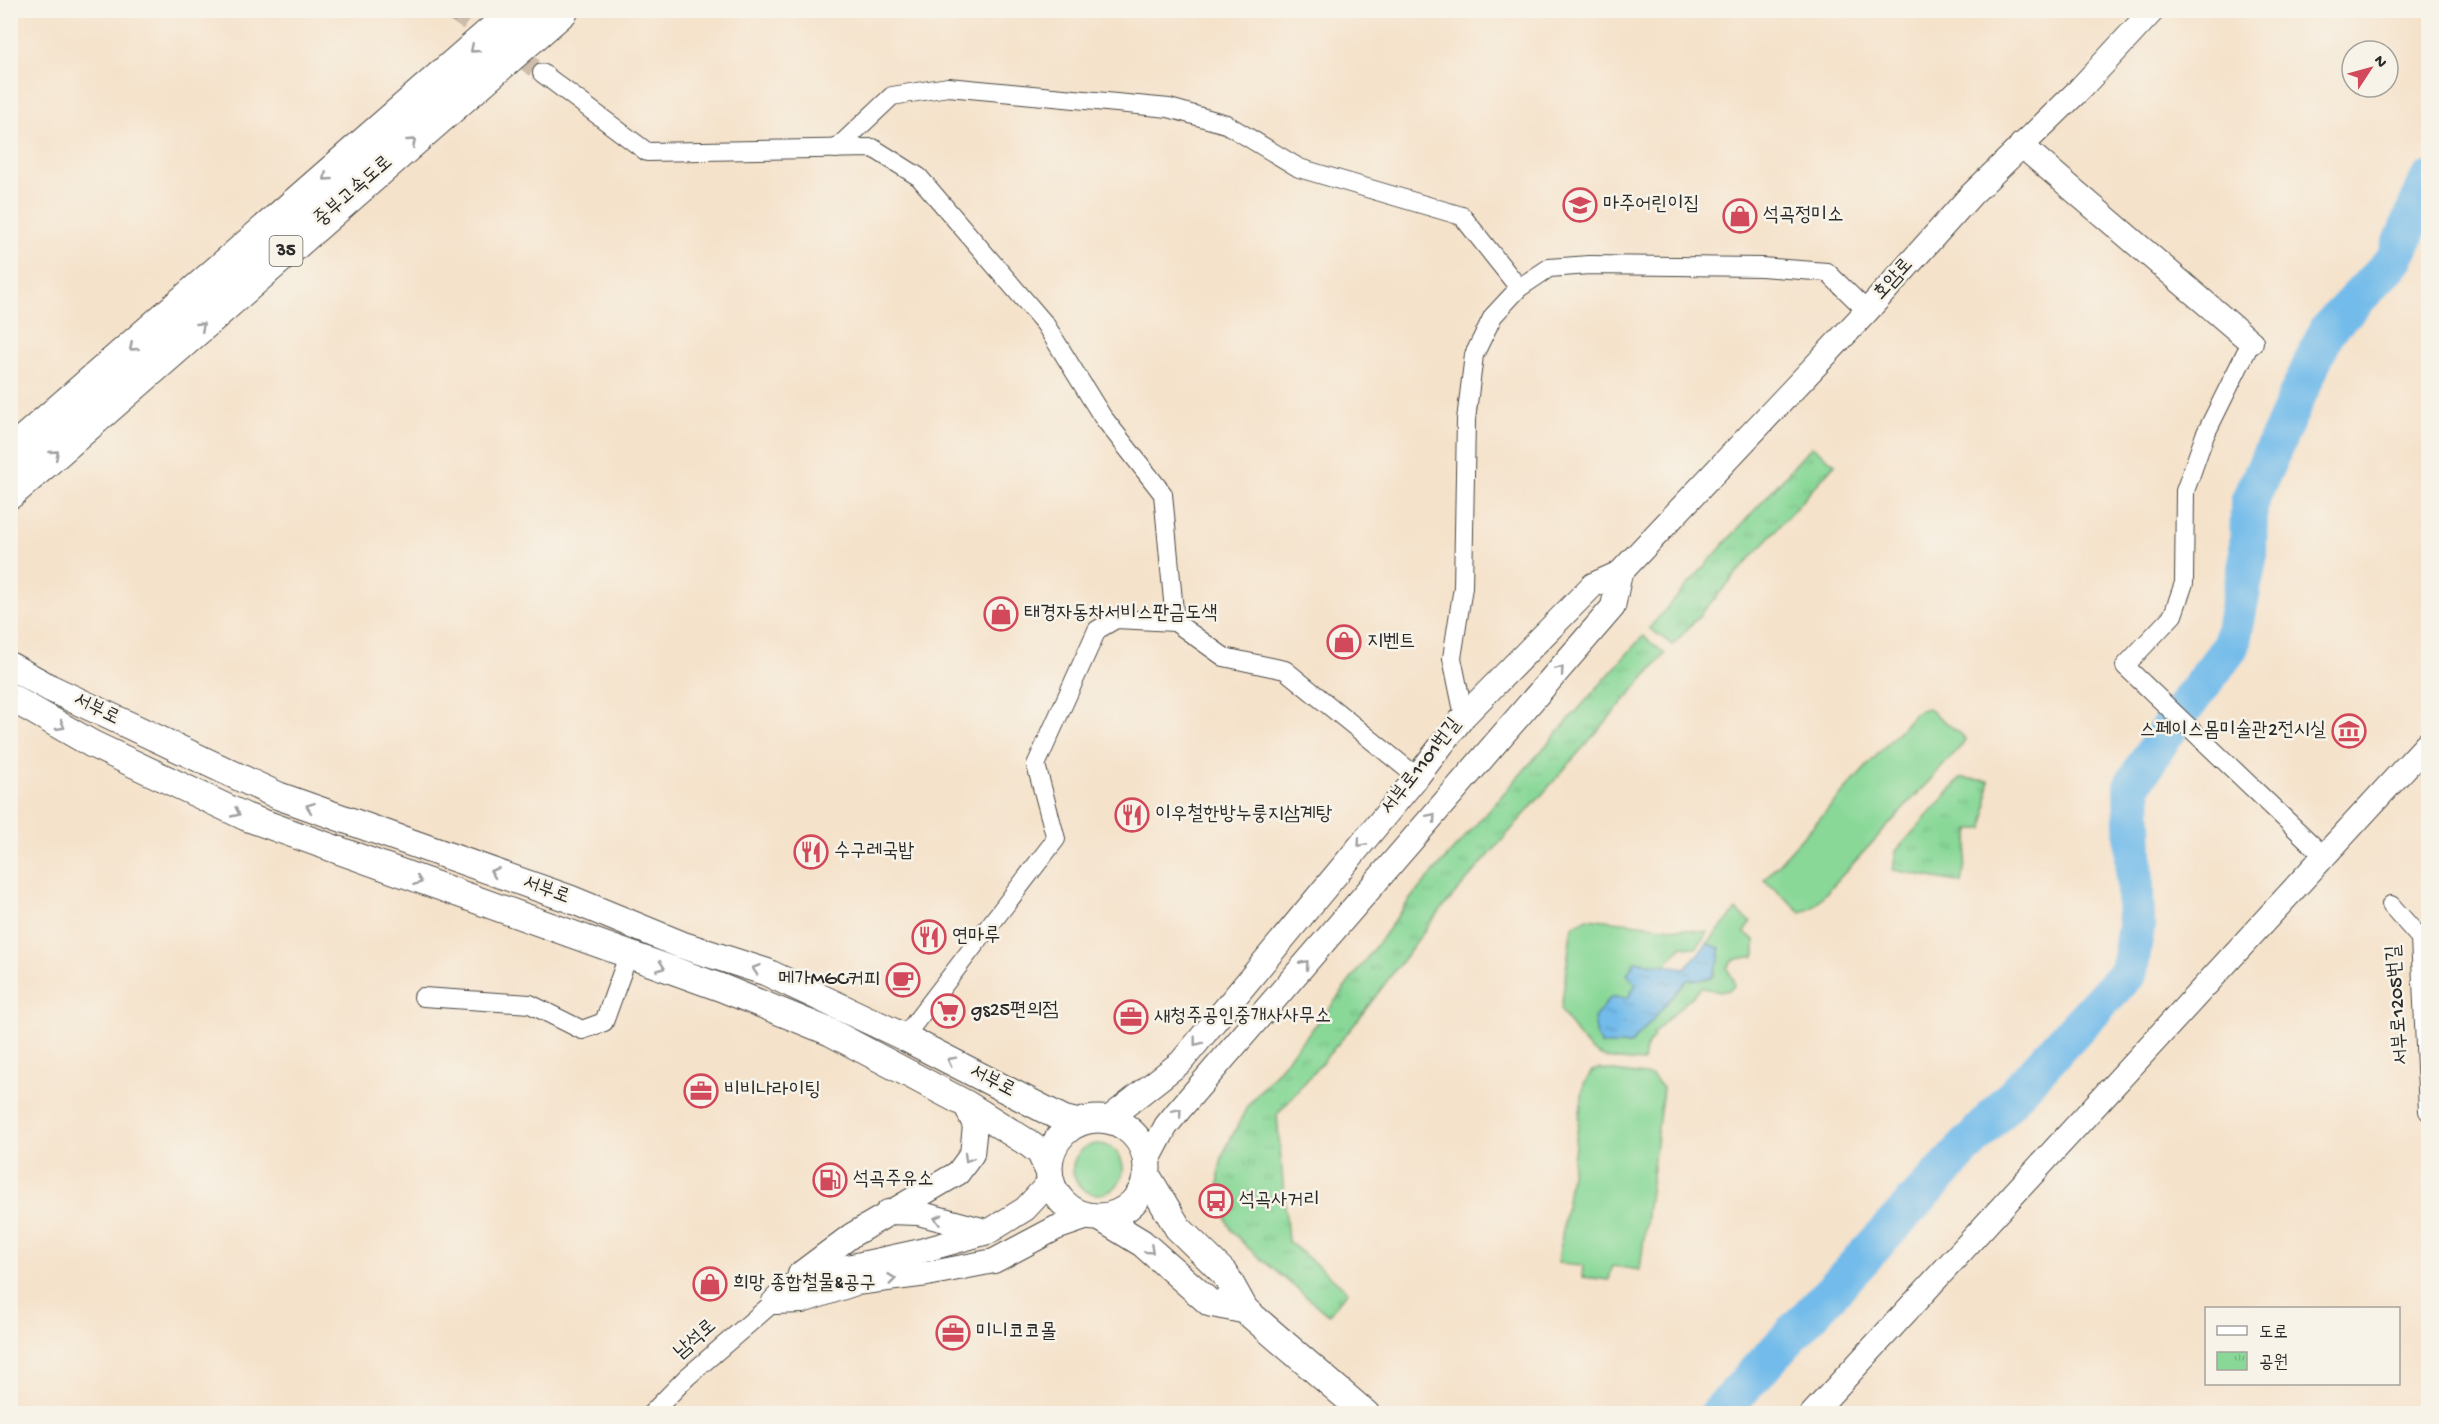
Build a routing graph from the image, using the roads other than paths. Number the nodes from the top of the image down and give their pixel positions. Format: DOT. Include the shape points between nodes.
graph roads {
  1 [pos="518,10"];
  2 [pos="562,10"];
  3 [pos="2153,10"];
  4 [pos="542,73"];
  5 [pos="2020,145"];
  6 [pos="836,149"];
  7 [pos="1550,268"];
  8 [pos="1519,288"];
  9 [pos="1867,311"];
  10 [pos="2251,342"];
  11 [pos="10,454"];
  12 [pos="10,492"];
  13 [pos="1620,573"];
  14 [pos="1175,622"];
  15 [pos="10,666"];
  16 [pos="10,697"];
  17 [pos="1464,716"];
  18 [pos="2428,743"];
  19 [pos="1417,777"];
  20 [pos="2325,857"];
  21 [pos="2391,905"];
  22 [pos="628,956"];
  23 [pos="423,998"];
  24 [pos="904,1037"];
  25 [pos="965,1103"];
  26 [pos="2428,1111"];
  27 [pos="1107,1120"];
  28 [pos="1079,1123"];
  29 [pos="1147,1169"];
  30 [pos="1049,1175"];
  31 [pos="888,1212"];
  32 [pos="1095,1217"];
  33 [pos="988,1232"];
  34 [pos="781,1294"];
  35 [pos="1245,1310"];
  36 [pos="651,1413"];
  37 [pos="1366,1413"];
  38 [pos="1812,1413"];
  1 -- 11 [label="highway, 중부고속도로 / 35, one-way"];
  12 -- 2 [label="highway, 중부고속도로 / 35, one-way"];
  3 -- 5 [label="street, 호암로" via="2079,90"];
  4 -- 6 [label="street" via="647,152"];
  5 -- 9 [label="street, 호암로"];
  5 -- 10 [label="street"];
  6 -- 8 [label="street" via="892,96 948,87 1169,108 1226,124 1299,168 1462,216"];
  6 -- 14 [label="street" via="873,148 919,177 1045,324 1102,416 1163,494"];
  7 -- 8 [label="street, 서부로1101번길"];
  7 -- 9 [label="street, 호암로" via="1589,265 1827,272"];
  8 -- 17 [label="street, 서부로1101번길" via="1493,316 1474,355 1466,420 1462,587 1452,658"];
  9 -- 13 [label="street"];
  10 -- 20 [label="street" via="2205,435 2186,491 2184,583 2173,615 2125,666"];
  13 -- 17 [label="street" via="1593,585"];
  29 -- 13 [label="street, one-way" via="1173,1118 1613,607"];
  14 -- 19 [label="street" via="1224,657 1285,670"];
  14 -- 24 [label="street" via="1116,619 1097,630 1036,765 1056,839"];
  24 -- 15 [label="main road, 서부로, one-way" via="766,972 682,945 570,899 279,796"];
  16 -- 22 [label="main road, 서부로, one-way" via="92,744 246,818"];
  17 -- 19 [label="street, 서부로1101번길"];
  18 -- 20 [label="street"];
  19 -- 27 [label="street, 서부로1101번길, one-way" via="1181,1062"];
  20 -- 38 [label="street"];
  21 -- 26 [label="street, 서부로1205번길" via="2420,938"];
  22 -- 23 [label="street" via="604,1022 582,1030 530,1004"];
  22 -- 25 [label="main road, 서부로, one-way" via="722,988 830,1032"];
  28 -- 24 [label="main road, 서부로, one-way" via="1063,1119"];
  25 -- 30 [label="main road, 서부로" via="1040,1152"];
  25 -- 31 [label="street, one-way" via="975,1126 972,1154 958,1173"];
  27 -- 28 [label="main road" via="1088,1119"];
  27 -- 29 [label="main road" via="1137,1137"];
  28 -- 30 [label="main road" via="1055,1143"];
  29 -- 32 [label="main road" via="1143,1188 1126,1209"];
  29 -- 35 [label="main road" via="1178,1227 1225,1274"];
  30 -- 32 [label="main road" via="1064,1205"];
  30 -- 33 [label="street" via="1025,1209"];
  33 -- 31 [label="street, one-way" via="918,1213"];
  31 -- 34 [label="street" via="801,1273"];
  34 -- 32 [label="street, one-way" via="802,1302 856,1283 994,1261 1056,1228"];
  32 -- 35 [label="main road, one-way" via="1142,1243 1210,1303"];
  33 -- 34 [label="street" via="829,1271"];
  34 -- 36 [label="street, 남석로"];
  35 -- 37 [label="main road"];
}
